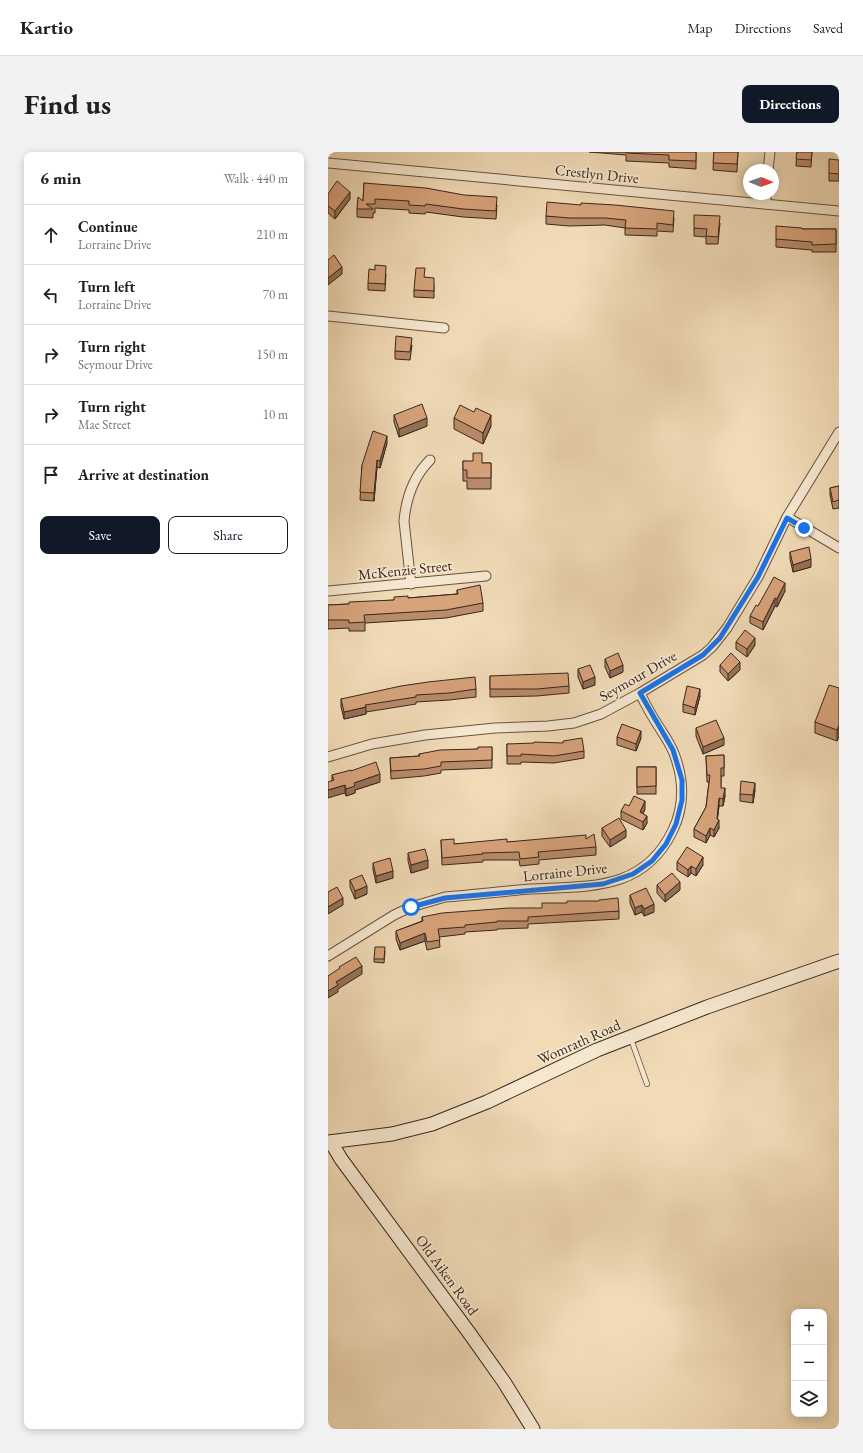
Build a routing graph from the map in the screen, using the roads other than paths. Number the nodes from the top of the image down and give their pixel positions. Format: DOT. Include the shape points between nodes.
graph roads {
  1 [pos="770,152"];
  2 [pos="328,162"];
  3 [pos="769,164"];
  4 [pos="766,200"];
  5 [pos="766,204"];
  6 [pos="839,211"];
  7 [pos="328,316"];
  8 [pos="444,328"];
  9 [pos="839,432"];
  10 [pos="430,460"];
  11 [pos="787,518"];
  12 [pos="839,548"];
  13 [pos="486,576"];
  14 [pos="411,584"];
  15 [pos="328,592"];
  16 [pos="640,693"];
  17 [pos="328,757"];
  18 [pos="328,956"];
  19 [pos="839,961"];
  20 [pos="630,1037"];
  21 [pos="647,1084"];
  22 [pos="329,1142"];
  23 [pos="533,1429"];
  1 -- 3 [label="street"];
  2 -- 5 [label="street, Crestlyn Drive"];
  4 -- 5 [label="street"];
  5 -- 6 [label="street, Crestlyn Drive"];
  7 -- 8 [label="street"];
  9 -- 11 [label="street, Seymour Drive"];
  10 -- 14 [label="street" via="418,474 405,514"];
  11 -- 12 [label="street"];
  11 -- 16 [label="street, Seymour Drive" via="758,577 720,638 703,655"];
  13 -- 14 [label="street, McKenzie Street"];
  14 -- 15 [label="street, McKenzie Street"];
  16 -- 17 [label="street, Seymour Drive" via="601,714 574,723 425,735 372,744"];
  16 -- 18 [label="street, Lorraine Drive" via="673,750 682,780 682,800 676,824 666,844 652,861 633,874 603,884 445,898 428,902 394,915"];
  19 -- 20 [label="street, Womrath Road" via="752,990"];
  20 -- 21 [label="lane"];
  20 -- 22 [label="street, Womrath Road" via="432,1124 392,1134"];
  22 -- 23 [label="street, Old Aiken Road" via="470,1334"];
}
